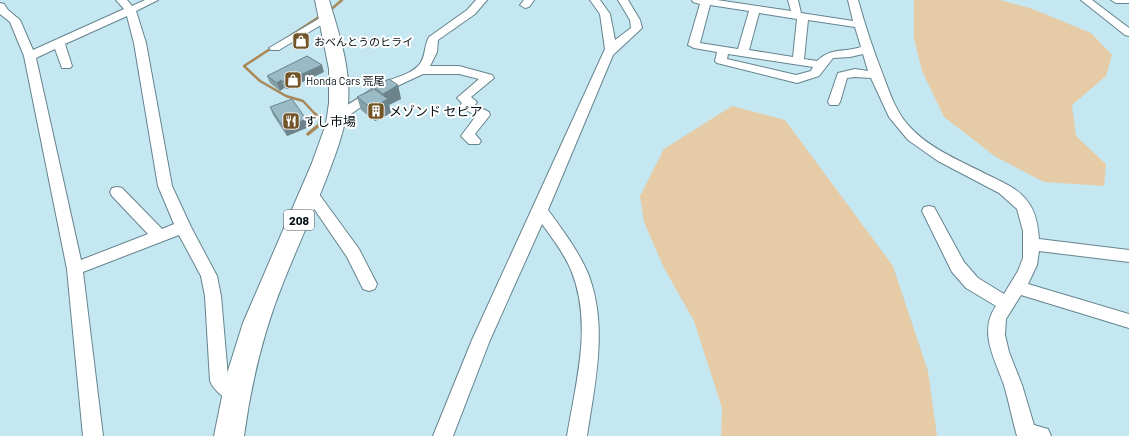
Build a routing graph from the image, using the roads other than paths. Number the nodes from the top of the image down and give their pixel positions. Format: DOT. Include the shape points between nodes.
graph roads {
  1 [pos="121,0"];
  2 [pos="153,0"];
  3 [pos="482,0"];
  4 [pos="595,0"];
  5 [pos="622,0"];
  6 [pos="793,0"];
  7 [pos="853,0"];
  8 [pos="1086,0"];
  9 [pos="1116,0"];
  10 [pos="1129,0"];
  11 [pos="701,1"];
  12 [pos="0,6"];
  13 [pos="324,8"];
  14 [pos="754,10"];
  15 [pos="131,11"];
  16 [pos="800,16"];
  17 [pos="860,25"];
  18 [pos="1129,33"];
  19 [pos="58,43"];
  20 [pos="275,48"];
  21 [pos="611,49"];
  22 [pos="723,49"];
  23 [pos="866,49"];
  24 [pos="743,52"];
  25 [pos="30,56"];
  26 [pos="798,61"];
  27 [pos="820,65"];
  28 [pos="66,66"];
  29 [pos="422,70"];
  30 [pos="876,75"];
  31 [pos="834,102"];
  32 [pos="337,114"];
  33 [pos="474,141"];
  34 [pos="117,192"];
  35 [pos="311,194"];
  36 [pos="541,211"];
  37 [pos="929,211"];
  38 [pos="183,228"];
  39 [pos="157,237"];
  40 [pos="1031,244"];
  41 [pos="1129,256"];
  42 [pos="75,269"];
  43 [pos="369,284"];
  44 [pos="1017,287"];
  45 [pos="1006,304"];
  46 [pos="1129,321"];
  47 [pos="235,394"];
  48 [pos="1031,435"];
  49 [pos="93,436"];
  50 [pos="229,436"];
  51 [pos="442,436"];
  52 [pos="576,436"];
  1 -- 15 [label="street"];
  2 -- 15 [label="street"];
  3 -- 29 [label="street" via="471,12 433,39 432,55"];
  4 -- 21 [label="street" via="605,14"];
  5 -- 21 [label="street" via="635,20 637,28"];
  6 -- 16 [label="street"];
  7 -- 17 [label="street"];
  8 -- 18 [label="street"];
  9 -- 10 [label="street"];
  11 -- 14 [label="street"];
  11 -- 22 [label="street" via="694,45"];
  12 -- 25 [label="street" via="15,20"];
  13 -- 20 [label="street"];
  13 -- 32 [label="highway, 208" via="338,66"];
  14 -- 16 [label="street"];
  14 -- 24 [label="street"];
  15 -- 19 [label="street"];
  15 -- 38 [label="street" via="140,43 165,186"];
  16 -- 17 [label="street"];
  16 -- 26 [label="street"];
  17 -- 23 [label="street"];
  19 -- 25 [label="street"];
  19 -- 28 [label="street"];
  21 -- 36 [label="street"];
  22 -- 24 [label="street"];
  22 -- 27 [label="street" via="721,61 797,78 815,74"];
  23 -- 27 [label="street" via="850,54 830,55"];
  23 -- 30 [label="street"];
  24 -- 26 [label="street"];
  25 -- 42 [label="street"];
  26 -- 27 [label="street"];
  29 -- 32 [label="street" via="379,89 344,113"];
  29 -- 33 [label="street" via="459,70 488,78 463,98 471,102 466,106 484,115 469,133 468,136"];
  30 -- 31 [label="street" via="855,73 842,76"];
  30 -- 40 [label="street" via="888,103 904,128 918,141 1007,191 1020,202 1026,211"];
  32 -- 35 [label="highway, 208" via="332,138"];
  34 -- 39 [label="street" via="154,230"];
  35 -- 43 [label="street" via="353,253"];
  35 -- 47 [label="highway, 208" via="250,338"];
  36 -- 51 [label="street" via="481,340"];
  36 -- 52 [label="street" via="582,278 590,308 590,342"];
  37 -- 45 [label="street" via="958,267 972,283"];
  38 -- 39 [label="street"];
  38 -- 47 [label="street" via="208,276 213,296 220,381"];
  39 -- 42 [label="street"];
  40 -- 41 [label="street"];
  40 -- 44 [label="street" via="1029,264"];
  42 -- 49 [label="street"];
  44 -- 45 [label="street"];
  44 -- 46 [label="street"];
  45 -- 48 [label="street" via="998,317 997,344"];
  47 -- 50 [label="highway, 208"];
}
